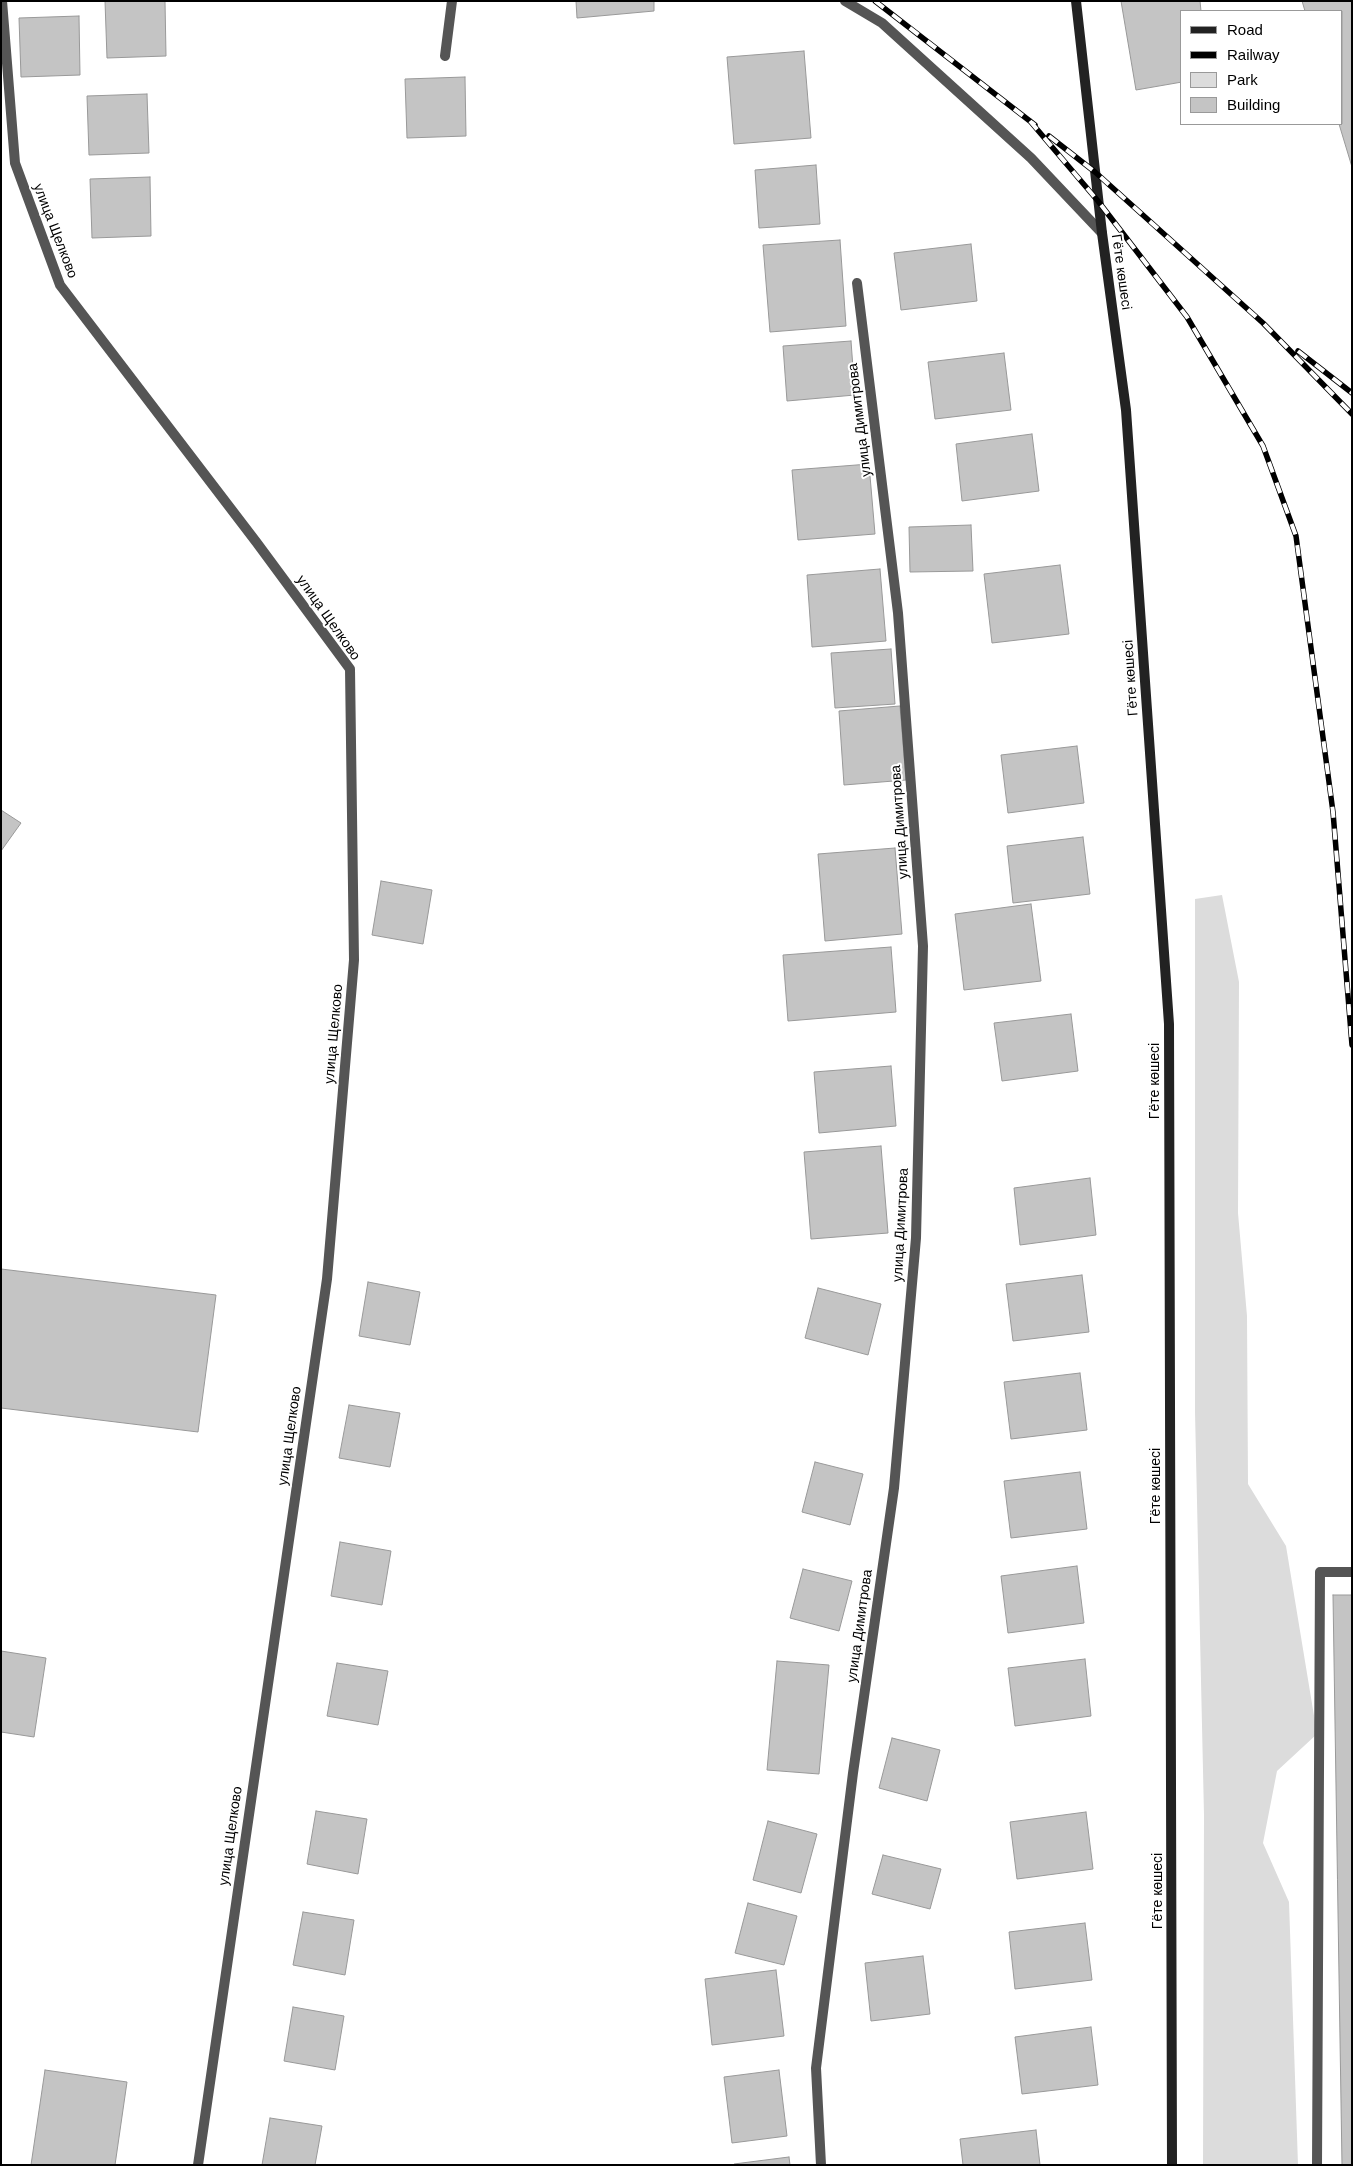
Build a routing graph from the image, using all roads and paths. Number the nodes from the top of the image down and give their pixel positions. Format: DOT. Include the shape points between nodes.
graph roads {
  1 [pos="2,1"];
  2 [pos="452,1"];
  3 [pos="845,1"];
  4 [pos="1076,1"];
  5 [pos="444,56"];
  6 [pos="1102,233"];
  7 [pos="857,284"];
  8 [pos="1352,1572"];
  9 [pos="198,2165"];
  10 [pos="821,2165"];
  11 [pos="1172,2165"];
  12 [pos="1316,2165"];
  1 -- 9 [label="street, улица Щелково" via="15,163 60,286 350,669 354,960 326,1279"];
  2 -- 5 [label="street"];
  3 -- 6 [label="street" via="882,23 1031,158"];
  4 -- 6 [label="main road, Гёте көшесі"];
  6 -- 11 [label="main road, Гёте көшесі" via="1126,410 1169,1024"];
  7 -- 10 [label="street, улица Димитрова" via="898,613 923,946 916,1238 894,1488 853,1773 816,2068"];
  8 -- 12 [label="street" via="1320,1572"];
}
